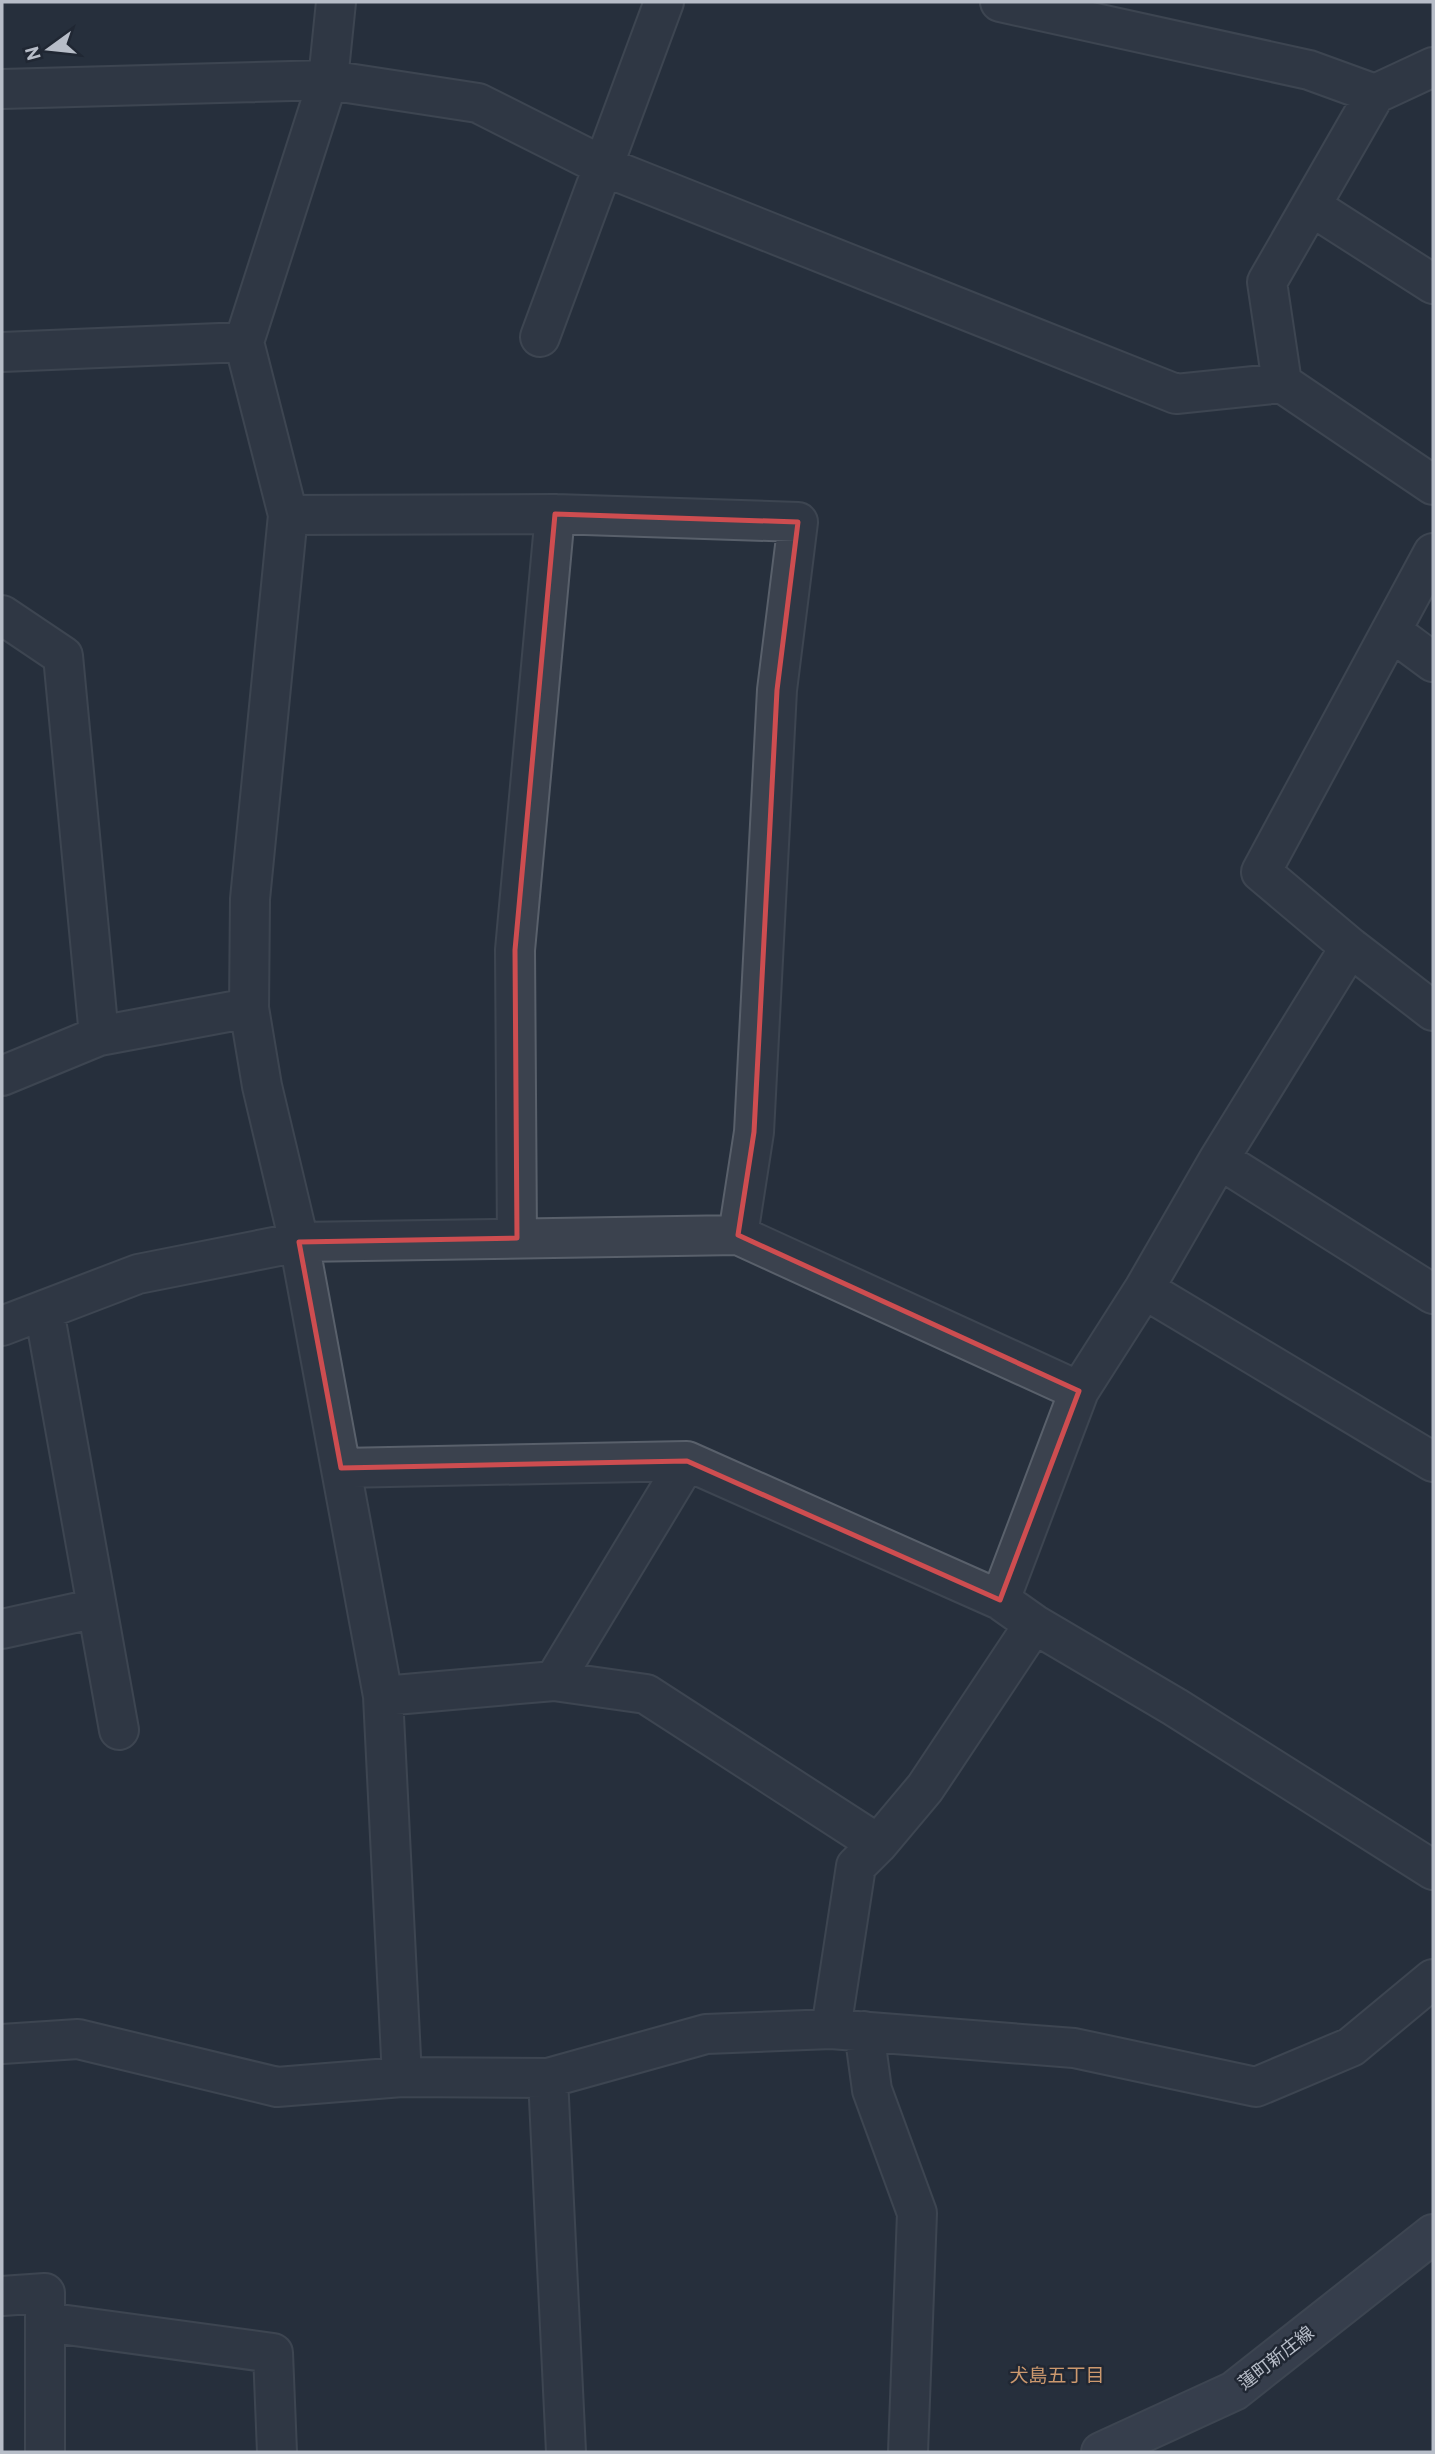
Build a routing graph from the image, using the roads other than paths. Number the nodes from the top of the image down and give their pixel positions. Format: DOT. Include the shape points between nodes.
graph roads {
  1 [pos="336,2"];
  2 [pos="664,2"];
  3 [pos="1000,2"];
  4 [pos="1433,67"];
  5 [pos="328,80"];
  6 [pos="2,89"];
  7 [pos="1375,94"];
  8 [pos="603,166"];
  9 [pos="1311,206"];
  10 [pos="1433,284"];
  11 [pos="540,337"];
  12 [pos="244,342"];
  13 [pos="2,352"];
  14 [pos="1282,383"];
  15 [pos="1433,485"];
  16 [pos="555,514"];
  17 [pos="288,515"];
  18 [pos="1433,553"];
  19 [pos="2,615"];
  20 [pos="1391,631"];
  21 [pos="1433,662"];
  22 [pos="1350,947"];
  23 [pos="249,1008"];
  24 [pos="1433,1011"];
  25 [pos="99,1036"];
  26 [pos="2,1076"];
  27 [pos="1219,1159"];
  28 [pos="738,1235"];
  29 [pos="517,1238"];
  30 [pos="299,1242"];
  31 [pos="1428,1280"];
  32 [pos="1144,1289"];
  33 [pos="44,1310"];
  34 [pos="2,1326"];
  35 [pos="1079,1391"];
  36 [pos="687,1461"];
  37 [pos="1433,1462"];
  38 [pos="341,1468"];
  39 [pos="1000,1600"];
  40 [pos="97,1608"];
  41 [pos="1034,1623"];
  42 [pos="2,1629"];
  43 [pos="554,1681"];
  44 [pos="383,1696"];
  45 [pos="119,1730"];
  46 [pos="878,1844"];
  47 [pos="1433,1870"];
  48 [pos="1433,1979"];
  49 [pos="848,2030"];
  50 [pos="2,2044"];
  51 [pos="402,2077"];
  52 [pos="548,2078"];
  53 [pos="1433,2234"];
  54 [pos="2,2296"];
  55 [pos="45,2322"];
  56 [pos="1113,2451"];
  57 [pos="45,2452"];
  58 [pos="277,2452"];
  59 [pos="566,2452"];
  60 [pos="908,2452"];
  1 -- 5 [label="street"];
  2 -- 8 [label="street"];
  3 -- 7 [label="street" via="1309,70"];
  4 -- 7 [label="street"];
  5 -- 6 [label="street"];
  5 -- 8 [label="street" via="478,103"];
  5 -- 12 [label="street"];
  7 -- 9 [label="street"];
  8 -- 11 [label="street"];
  8 -- 14 [label="street" via="1176,394"];
  9 -- 10 [label="street"];
  9 -- 14 [label="street" via="1267,282"];
  12 -- 13 [label="street"];
  12 -- 17 [label="street"];
  14 -- 15 [label="street"];
  16 -- 17 [label="street"];
  16 -- 28 [label="street" via="799,522 777,690 754,1132"];
  16 -- 29 [label="street" via="515,950"];
  17 -- 23 [label="street" via="250,900"];
  18 -- 20 [label="street"];
  19 -- 25 [label="street" via="63,656"];
  20 -- 21 [label="street"];
  20 -- 22 [label="street" via="1261,872"];
  22 -- 24 [label="street"];
  22 -- 27 [label="street"];
  23 -- 25 [label="street"];
  23 -- 30 [label="street" via="262,1086"];
  25 -- 26 [label="street"];
  27 -- 31 [label="street"];
  27 -- 32 [label="street"];
  28 -- 29 [label="street"];
  28 -- 35 [label="street"];
  29 -- 30 [label="street"];
  30 -- 33 [label="street" via="138,1274"];
  30 -- 38 [label="street"];
  32 -- 35 [label="street"];
  32 -- 37 [label="street"];
  33 -- 34 [label="street"];
  33 -- 40 [label="street"];
  35 -- 39 [label="street"];
  36 -- 38 [label="street"];
  36 -- 39 [label="street"];
  36 -- 43 [label="street"];
  38 -- 44 [label="street"];
  39 -- 41 [label="street"];
  40 -- 42 [label="street"];
  40 -- 45 [label="street"];
  41 -- 46 [label="street" via="925,1788"];
  41 -- 47 [label="street"];
  43 -- 44 [label="street"];
  43 -- 46 [label="street" via="646,1693"];
  44 -- 51 [label="street"];
  46 -- 49 [label="street" via="856,1866"];
  48 -- 49 [label="street" via="1351,2047 1256,2087 1074,2048"];
  49 -- 52 [label="street" via="706,2035"];
  49 -- 60 [label="street" via="917,2213"];
  50 -- 51 [label="street" via="78,2039 277,2087"];
  51 -- 52 [label="street"];
  52 -- 59 [label="street"];
  53 -- 56 [label="main road, 蓮町新庄線" via="1234,2391"];
  54 -- 55 [label="street" via="45,2293"];
  55 -- 57 [label="street"];
  55 -- 58 [label="street" via="273,2353"];
}
